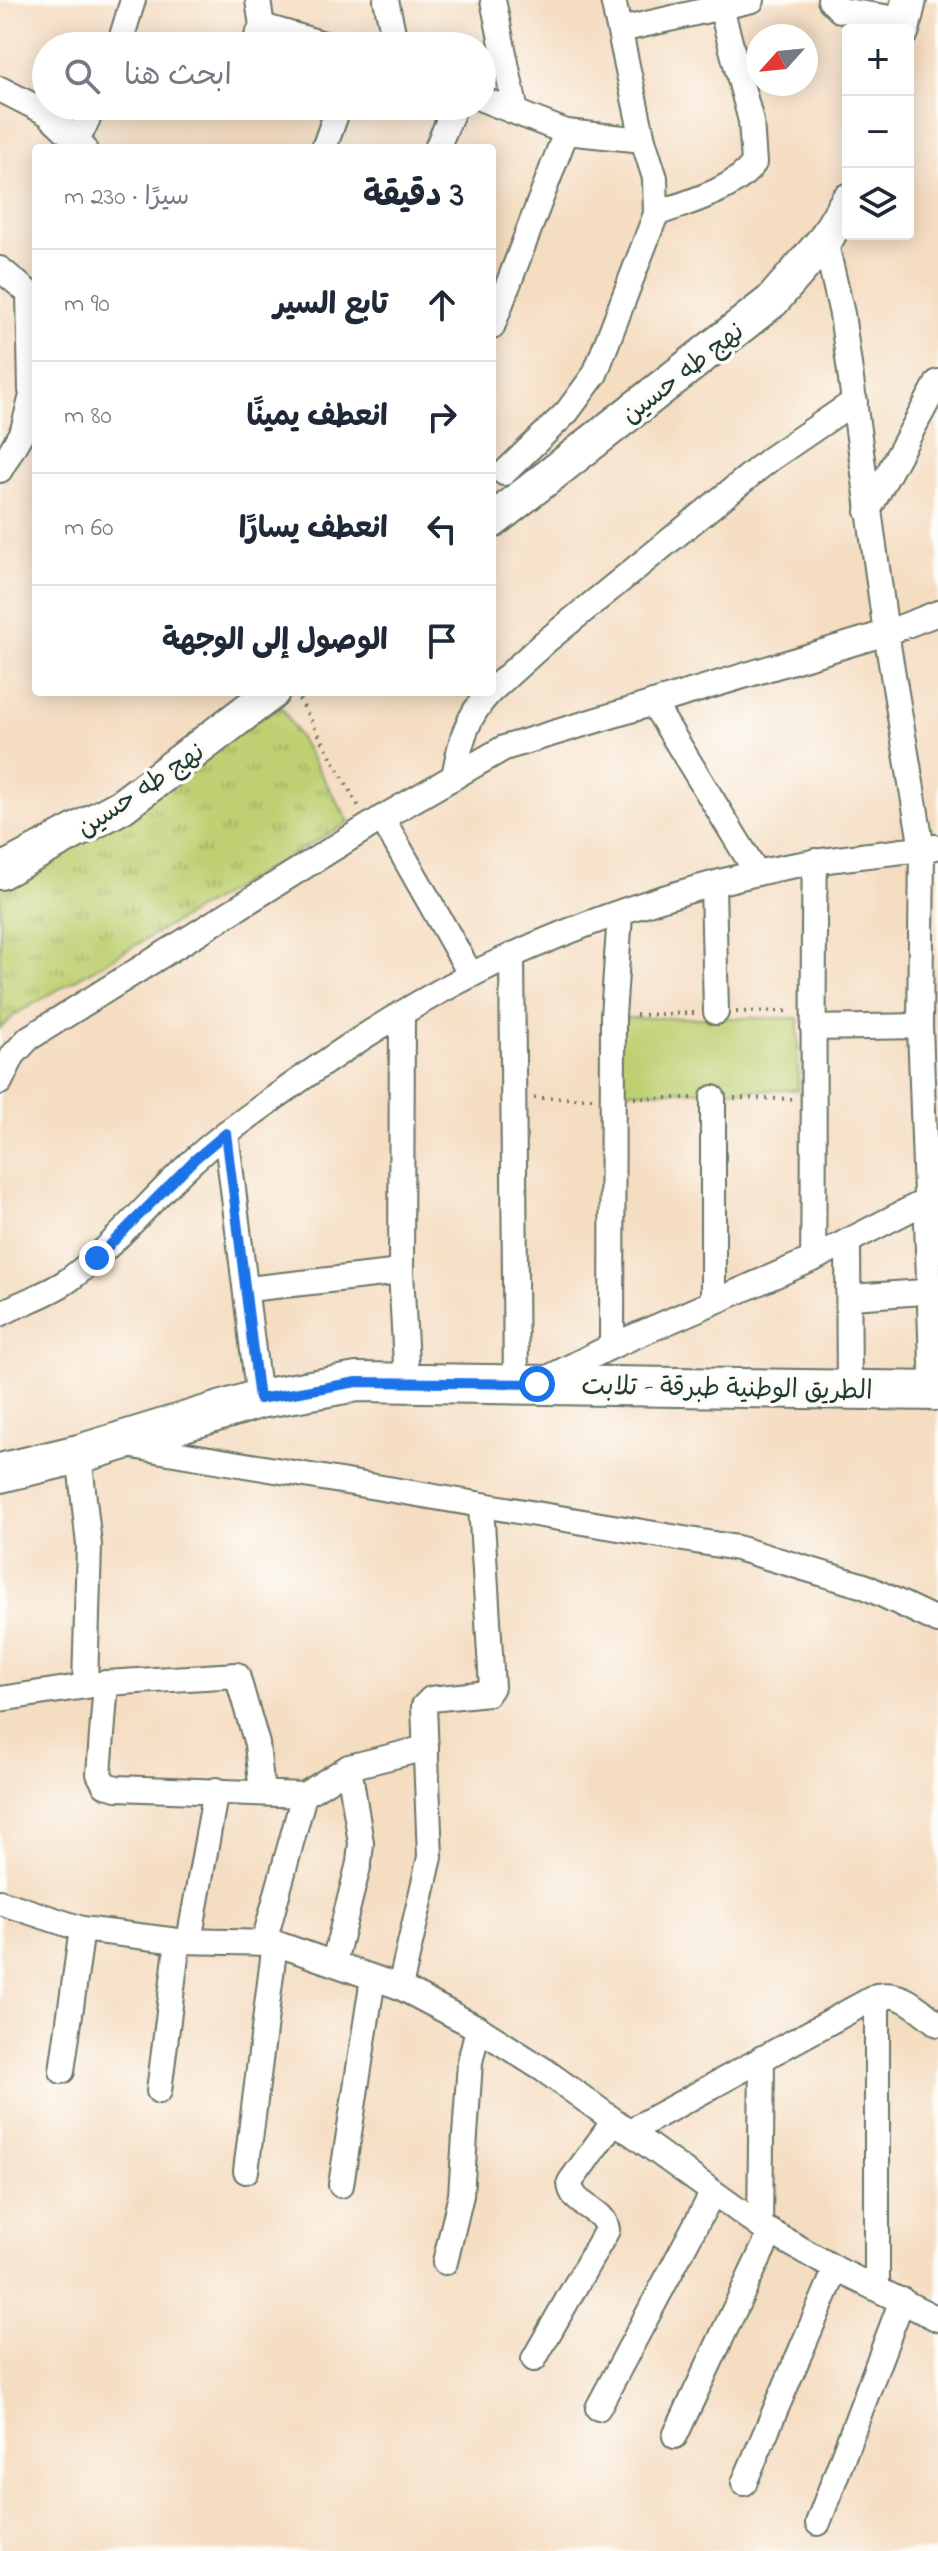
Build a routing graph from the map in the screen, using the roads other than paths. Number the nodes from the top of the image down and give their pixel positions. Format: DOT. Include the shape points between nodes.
graph roads {
  1 [pos="133,0"];
  2 [pos="258,0"];
  3 [pos="386,0"];
  4 [pos="493,0"];
  5 [pos="613,0"];
  6 [pos="752,0"];
  7 [pos="830,0"];
  8 [pos="720,4"];
  9 [pos="905,17"];
  10 [pos="620,30"];
  11 [pos="123,32"];
  12 [pos="257,32"];
  13 [pos="393,32"];
  14 [pos="0,89"];
  15 [pos="496,104"];
  16 [pos="32,105"];
  17 [pos="516,112"];
  18 [pos="55,120"];
  19 [pos="89,120"];
  20 [pos="334,120"];
  21 [pos="449,120"];
  22 [pos="566,132"];
  23 [pos="643,140"];
  24 [pos="81,144"];
  25 [pos="325,144"];
  26 [pos="439,144"];
  27 [pos="842,211"];
  28 [pos="656,214"];
  29 [pos="825,240"];
  30 [pos="0,269"];
  31 [pos="496,316"];
  32 [pos="32,348"];
  33 [pos="938,382"];
  34 [pos="32,393"];
  35 [pos="855,401"];
  36 [pos="0,470"];
  37 [pos="509,476"];
  38 [pos="496,510"];
  39 [pos="868,511"];
  40 [pos="938,613"];
  41 [pos="886,633"];
  42 [pos="496,686"];
  43 [pos="267,696"];
  44 [pos="486,696"];
  45 [pos="653,703"];
  46 [pos="454,777"];
  47 [pos="376,822"];
  48 [pos="930,848"];
  49 [pos="815,861"];
  50 [pos="0,872"];
  51 [pos="757,873"];
  52 [pos="713,885"];
  53 [pos="620,914"];
  54 [pos="929,949"];
  55 [pos="512,956"];
  56 [pos="471,975"];
  57 [pos="716,1012"];
  58 [pos="402,1015"];
  59 [pos="920,1026"];
  60 [pos="813,1028"];
  61 [pos="0,1082"];
  62 [pos="713,1098"];
  63 [pos="226,1133"];
  64 [pos="932,1198"];
  65 [pos="848,1241"];
  66 [pos="813,1259"];
  67 [pos="401,1272"];
  68 [pos="248,1289"];
  69 [pos="934,1291"];
  70 [pos="851,1297"];
  71 [pos="713,1301"];
  72 [pos="7,1303"];
  73 [pos="612,1346"];
  74 [pos="407,1383"];
  75 [pos="526,1384"];
  76 [pos="849,1390"];
  77 [pos="936,1391"];
  78 [pos="259,1399"];
  79 [pos="96,1449"];
  80 [pos="0,1473"];
  81 [pos="481,1505"];
  82 [pos="938,1621"];
  83 [pos="95,1684"];
  84 [pos="0,1699"];
  85 [pos="426,1748"];
  86 [pos="349,1767"];
  87 [pos="216,1790"];
  88 [pos="262,1793"];
  89 [pos="304,1795"];
  90 [pos="0,1902"];
  91 [pos="82,1929"];
  92 [pos="183,1941"];
  93 [pos="269,1942"];
  94 [pos="334,1962"];
  95 [pos="373,1978"];
  96 [pos="400,1987"];
  97 [pos="877,1996"];
  98 [pos="938,2024"];
  99 [pos="478,2028"];
  100 [pos="762,2058"];
  101 [pos="62,2071"];
  102 [pos="159,2091"];
  103 [pos="622,2126"];
  104 [pos="246,2171"];
  105 [pos="341,2185"];
  106 [pos="712,2194"];
  107 [pos="765,2229"];
  108 [pos="445,2262"];
  109 [pos="836,2269"];
  110 [pos="877,2288"];
  111 [pos="902,2300"];
  112 [pos="938,2319"];
  113 [pos="534,2359"];
  114 [pos="598,2408"];
  115 [pos="675,2436"];
  116 [pos="744,2483"];
  117 [pos="818,2523"];
  1 -- 11 [label="street"];
  2 -- 12 [label="street"];
  3 -- 13 [label="street"];
  4 -- 17 [label="street"];
  5 -- 10 [label="street"];
  6 -- 8 [label="street"];
  7 -- 9 [label="street" via="840,10"];
  8 -- 10 [label="street"];
  8 -- 28 [label="street" via="751,121 754,163 730,183"];
  10 -- 23 [label="street"];
  14 -- 16 [label="street"];
  15 -- 17 [label="street"];
  17 -- 22 [label="street"];
  18 -- 24 [label="street"];
  19 -- 24 [label="street"];
  20 -- 25 [label="street"];
  21 -- 26 [label="street"];
  22 -- 23 [label="street"];
  22 -- 31 [label="street"];
  23 -- 28 [label="street" via="655,178"];
  27 -- 29 [label="main road, نهج طه حسين"];
  28 -- 37 [label="street" via="595,374"];
  29 -- 35 [label="street"];
  29 -- 37 [label="main road, نهج طه حسين" via="772,301"];
  30 -- 32 [label="street" via="29,293"];
  33 -- 39 [label="street"];
  34 -- 36 [label="street" via="23,430"];
  35 -- 39 [label="street"];
  35 -- 42 [label="street" via="758,469"];
  37 -- 38 [label="main road, نهج طه حسين"];
  39 -- 41 [label="street"];
  40 -- 41 [label="street"];
  41 -- 45 [label="street"];
  41 -- 48 [label="street"];
  43 -- 50 [label="main road, نهج طه حسين" via="122,806"];
  44 -- 46 [label="street" via="473,710"];
  45 -- 46 [label="street" via="504,748"];
  45 -- 51 [label="street"];
  46 -- 47 [label="street"];
  47 -- 56 [label="street"];
  47 -- 61 [label="street" via="29,1038 13,1055"];
  48 -- 49 [label="street"];
  48 -- 54 [label="street"];
  49 -- 51 [label="street"];
  49 -- 60 [label="street"];
  51 -- 52 [label="street"];
  52 -- 53 [label="street"];
  52 -- 57 [label="street"];
  53 -- 55 [label="street"];
  53 -- 73 [label="street" via="613,1016"];
  54 -- 59 [label="street"];
  55 -- 56 [label="street"];
  55 -- 75 [label="street"];
  56 -- 58 [label="street"];
  58 -- 63 [label="street"];
  58 -- 67 [label="street"];
  59 -- 60 [label="street"];
  59 -- 64 [label="street"];
  60 -- 66 [label="street"];
  62 -- 71 [label="street"];
  63 -- 68 [label="street"];
  63 -- 72 [label="street" via="97,1258 66,1282"];
  64 -- 65 [label="street"];
  64 -- 69 [label="street"];
  65 -- 66 [label="street"];
  65 -- 70 [label="street"];
  66 -- 71 [label="street"];
  67 -- 68 [label="street"];
  67 -- 74 [label="street"];
  68 -- 78 [label="street"];
  69 -- 70 [label="street"];
  69 -- 77 [label="street"];
  70 -- 76 [label="street"];
  71 -- 73 [label="street"];
  73 -- 75 [label="street"];
  74 -- 75 [label="main road, الطريق الوطنية طبرقة - تلابت"];
  74 -- 78 [label="main road, الطريق الوطنية طبرقة - تلابت" via="357,1382"];
  75 -- 76 [label="main road, الطريق الوطنية طبرقة - تلابت"];
  76 -- 77 [label="main road, الطريق الوطنية طبرقة - تلابت"];
  78 -- 79 [label="main road, الطريق الوطنية طبرقة - تلابت"];
  79 -- 80 [label="main road, الطريق الوطنية طبرقة - تلابت"];
  79 -- 81 [label="street"];
  79 -- 83 [label="street" via="89,1545"];
  81 -- 82 [label="street" via="737,1548 864,1586"];
  81 -- 85 [label="street" via="492,1687 488,1693 426,1701"];
  83 -- 84 [label="street"];
  83 -- 87 [label="street" via="99,1774 105,1785"];
  83 -- 88 [label="street" via="237,1675 257,1744"];
  85 -- 86 [label="street"];
  85 -- 96 [label="street" via="430,1857"];
  86 -- 89 [label="street"];
  86 -- 94 [label="street" via="361,1843"];
  87 -- 88 [label="street"];
  87 -- 92 [label="street"];
  88 -- 89 [label="street"];
  89 -- 93 [label="street"];
  90 -- 91 [label="street"];
  91 -- 92 [label="street"];
  91 -- 101 [label="street"];
  92 -- 93 [label="street"];
  92 -- 102 [label="street"];
  93 -- 94 [label="street"];
  93 -- 104 [label="street"];
  94 -- 95 [label="street"];
  95 -- 96 [label="street"];
  95 -- 105 [label="street"];
  96 -- 99 [label="street"];
  97 -- 98 [label="street" via="902,1996"];
  97 -- 100 [label="street"];
  97 -- 110 [label="street"];
  99 -- 103 [label="street"];
  99 -- 108 [label="street" via="470,2062 461,2195"];
  100 -- 103 [label="street"];
  100 -- 107 [label="street"];
  103 -- 106 [label="street"];
  103 -- 113 [label="street" via="570,2182 575,2199 604,2219 607,2230"];
  106 -- 107 [label="street"];
  106 -- 114 [label="street"];
  107 -- 109 [label="street"];
  107 -- 115 [label="street"];
  109 -- 110 [label="street"];
  109 -- 116 [label="street"];
  110 -- 111 [label="street"];
  111 -- 112 [label="street"];
  111 -- 117 [label="street"];
}
